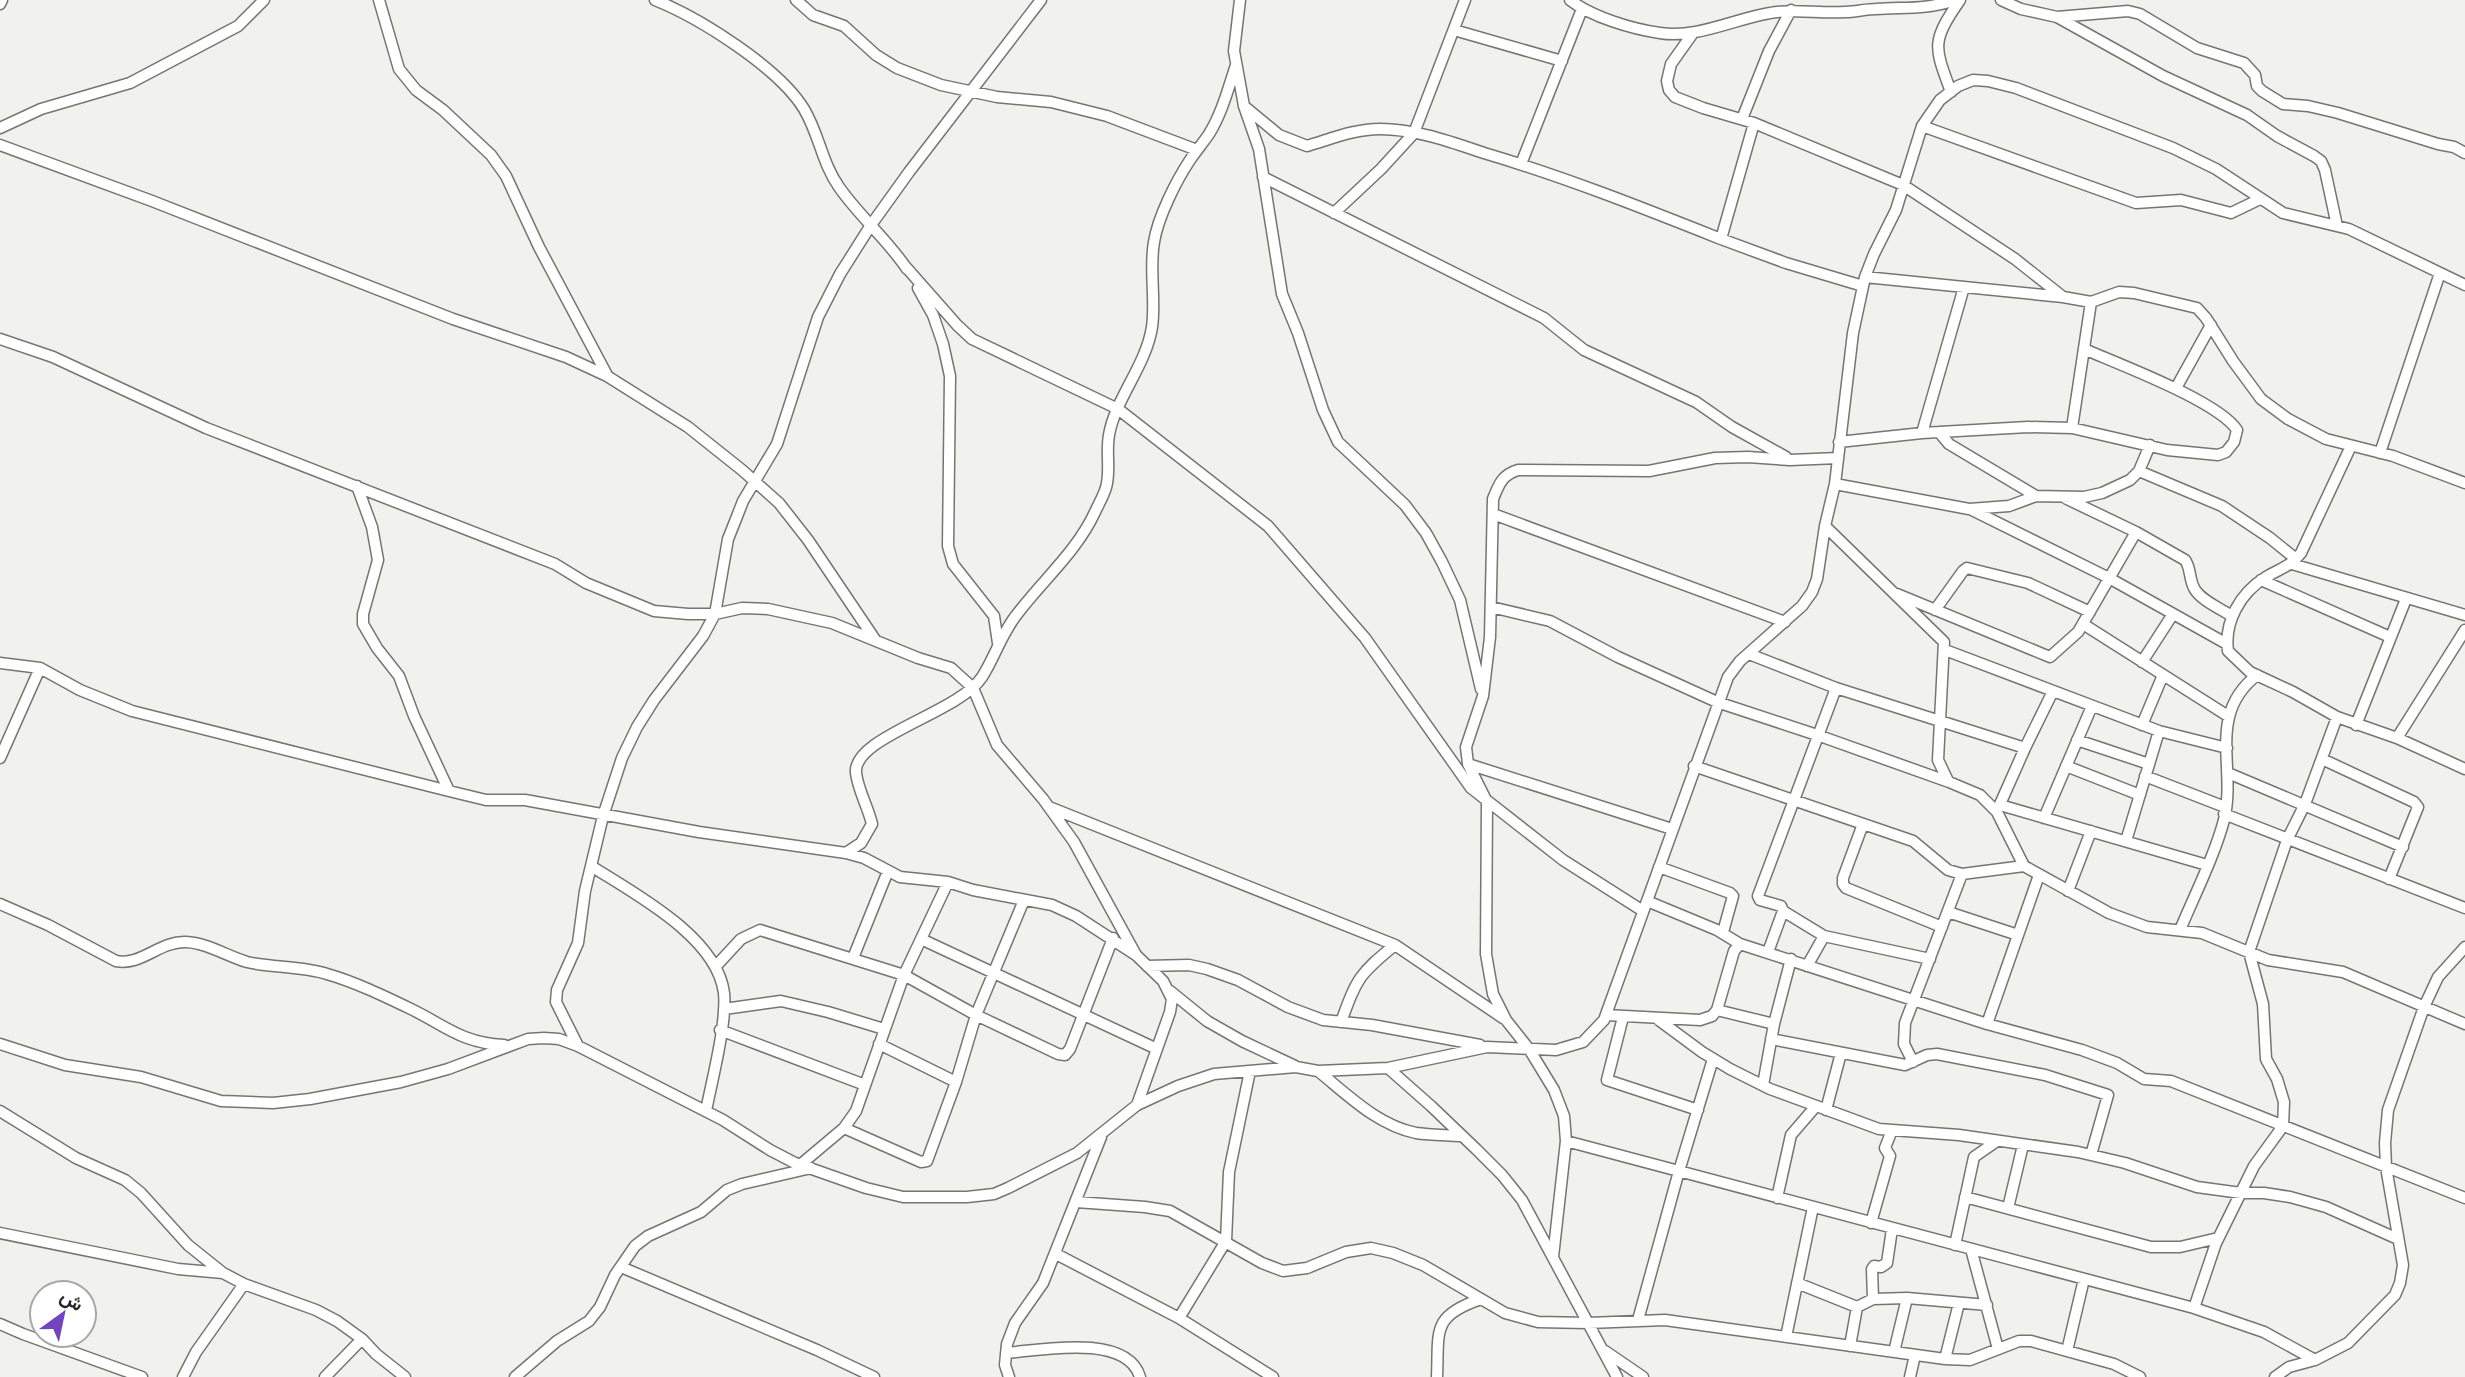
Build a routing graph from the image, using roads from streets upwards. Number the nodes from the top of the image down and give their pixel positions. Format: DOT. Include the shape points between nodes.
graph roads {
  1 [pos="264,0"];
  2 [pos="379,0"];
  3 [pos="655,0"];
  4 [pos="796,0"];
  5 [pos="1041,0"];
  6 [pos="1240,0"];
  7 [pos="1465,0"];
  8 [pos="1570,0"];
  9 [pos="1958,0"];
  10 [pos="2001,0"];
  11 [pos="1582,9"];
  12 [pos="1791,10"];
  13 [pos="2057,17"];
  14 [pos="1454,30"];
  15 [pos="1693,33"];
  16 [pos="1562,61"];
  17 [pos="1236,65"];
  18 [pos="971,92"];
  19 [pos="1951,92"];
  20 [pos="1244,106"];
  21 [pos="1742,119"];
  22 [pos="1754,123"];
  23 [pos="1922,125"];
  24 [pos="0,128"];
  25 [pos="1414,133"];
  26 [pos="0,145"];
  27 [pos="1197,150"];
  28 [pos="2465,153"];
  29 [pos="1521,164"];
  30 [pos="1263,177"];
  31 [pos="1903,185"];
  32 [pos="2260,199"];
  33 [pos="1334,213"];
  34 [pos="871,225"];
  35 [pos="2337,226"];
  36 [pos="1721,239"];
  37 [pos="905,266"];
  38 [pos="2440,273"];
  39 [pos="1864,282"];
  40 [pos="2465,285"];
  41 [pos="1965,287"];
  42 [pos="2063,297"];
  43 [pos="2091,302"];
  44 [pos="2211,325"];
  45 [pos="0,339"];
  46 [pos="2084,349"];
  47 [pos="607,376"];
  48 [pos="2176,388"];
  49 [pos="1118,409"];
  50 [pos="2072,428"];
  51 [pos="1940,432"];
  52 [pos="1922,433"];
  53 [pos="1839,442"];
  54 [pos="2150,445"];
  55 [pos="2351,446"];
  56 [pos="2380,453"];
  57 [pos="1838,458"];
  58 [pos="1790,460"];
  59 [pos="2139,471"];
  60 [pos="755,481"];
  61 [pos="2465,483"];
  62 [pos="1835,484"];
  63 [pos="357,486"];
  64 [pos="2035,496"];
  65 [pos="2062,497"];
  66 [pos="1969,509"];
  67 [pos="1493,514"];
  68 [pos="1825,526"];
  69 [pos="2136,532"];
  70 [pos="2294,562"];
  71 [pos="2109,578"];
  72 [pos="2260,580"];
  73 [pos="1897,594"];
  74 [pos="2406,599"];
  75 [pos="1491,607"];
  76 [pos="1935,610"];
  77 [pos="2090,612"];
  78 [pos="715,614"];
  79 [pos="2173,614"];
  80 [pos="2465,615"];
  81 [pos="2232,616"];
  82 [pos="1785,622"];
  83 [pos="2083,624"];
  84 [pos="2465,630"];
  85 [pos="2390,637"];
  86 [pos="877,641"];
  87 [pos="998,643"];
  88 [pos="2227,644"];
  89 [pos="1945,650"];
  90 [pos="1749,654"];
  91 [pos="2142,662"];
  92 [pos="0,663"];
  93 [pos="40,668"];
  94 [pos="2163,675"];
  95 [pos="2257,675"];
  96 [pos="973,688"];
  97 [pos="1836,688"];
  98 [pos="2053,691"];
  99 [pos="1483,696"];
  100 [pos="1717,702"];
  101 [pos="2092,706"];
  102 [pos="2228,716"];
  103 [pos="2337,717"];
  104 [pos="1940,720"];
  105 [pos="2141,724"];
  106 [pos="2356,725"];
  107 [pos="2159,731"];
  108 [pos="1820,736"];
  109 [pos="2397,738"];
  110 [pos="2077,740"];
  111 [pos="2025,748"];
  112 [pos="2227,748"];
  113 [pos="0,758"];
  114 [pos="2322,760"];
  115 [pos="1468,764"];
  116 [pos="2149,764"];
  117 [pos="1694,766"];
  118 [pos="2066,766"];
  119 [pos="2465,769"];
  120 [pos="2228,773"];
  121 [pos="2146,776"];
  122 [pos="1949,782"];
  123 [pos="449,791"];
  124 [pos="2140,795"];
  125 [pos="1794,801"];
  126 [pos="1487,802"];
  127 [pos="2305,804"];
  128 [pos="1048,807"];
  129 [pos="1999,808"];
  130 [pos="2225,810"];
  131 [pos="603,816"];
  132 [pos="2043,818"];
  133 [pos="1863,824"];
  134 [pos="1672,829"];
  135 [pos="2091,831"];
  136 [pos="2287,840"];
  137 [pos="2126,841"];
  138 [pos="2403,847"];
  139 [pos="846,853"];
  140 [pos="2207,865"];
  141 [pos="591,866"];
  142 [pos="2024,866"];
  143 [pos="1658,867"];
  144 [pos="888,871"];
  145 [pos="1962,874"];
  146 [pos="2039,875"];
  147 [pos="2389,879"];
  148 [pos="948,882"];
  149 [pos="2068,891"];
  150 [pos="1024,900"];
  151 [pos="1647,901"];
  152 [pos="0,904"];
  153 [pos="2465,908"];
  154 [pos="1643,911"];
  155 [pos="1783,911"];
  156 [pos="1948,912"];
  157 [pos="1942,927"];
  158 [pos="2180,930"];
  159 [pos="1723,932"];
  160 [pos="2018,935"];
  161 [pos="1824,936"];
  162 [pos="1113,938"];
  163 [pos="921,939"];
  164 [pos="1740,944"];
  165 [pos="1395,945"];
  166 [pos="2465,947"];
  167 [pos="1768,952"];
  168 [pos="2249,952"];
  169 [pos="1136,955"];
  170 [pos="853,958"];
  171 [pos="1930,959"];
  172 [pos="1791,960"];
  173 [pos="1807,965"];
  174 [pos="1147,966"];
  175 [pos="716,967"];
  176 [pos="994,972"];
  177 [pos="904,975"];
  178 [pos="1170,991"];
  179 [pos="1914,1001"];
  180 [pos="2424,1007"];
  181 [pos="724,1009"];
  182 [pos="1717,1010"];
  183 [pos="1084,1013"];
  184 [pos="976,1015"];
  185 [pos="1606,1015"];
  186 [pos="1623,1017"];
  187 [pos="1656,1018"];
  188 [pos="1506,1020"];
  189 [pos="1341,1021"];
  190 [pos="1774,1024"];
  191 [pos="1987,1024"];
  192 [pos="2465,1024"];
  193 [pos="884,1029"];
  194 [pos="720,1030"];
  195 [pos="1771,1039"];
  196 [pos="0,1044"];
  197 [pos="879,1044"];
  198 [pos="509,1045"];
  199 [pos="578,1046"];
  200 [pos="1488,1047"];
  201 [pos="1157,1049"];
  202 [pos="1529,1049"];
  203 [pos="1841,1053"];
  204 [pos="1713,1059"];
  205 [pos="1913,1062"];
  206 [pos="1296,1067"];
  207 [pos="1388,1068"];
  208 [pos="1250,1071"];
  209 [pos="1318,1071"];
  210 [pos="956,1082"];
  211 [pos="865,1085"];
  212 [pos="1763,1085"];
  213 [pos="1137,1105"];
  214 [pos="1821,1108"];
  215 [pos="1698,1110"];
  216 [pos="0,1111"];
  217 [pos="706,1111"];
  218 [pos="2283,1126"];
  219 [pos="844,1128"];
  220 [pos="1892,1130"];
  221 [pos="1101,1135"];
  222 [pos="1460,1136"];
  223 [pos="1566,1141"];
  224 [pos="1997,1141"];
  225 [pos="2023,1145"];
  226 [pos="2091,1155"];
  227 [pos="805,1167"];
  228 [pos="2386,1167"];
  229 [pos="1679,1171"];
  230 [pos="2241,1193"];
  231 [pos="1965,1196"];
  232 [pos="1777,1198"];
  233 [pos="2465,1198"];
  234 [pos="1076,1202"];
  235 [pos="1813,1207"];
  236 [pos="2008,1208"];
  237 [pos="1871,1223"];
  238 [pos="1892,1229"];
  239 [pos="0,1233"];
  240 [pos="2218,1238"];
  241 [pos="2398,1239"];
  242 [pos="1226,1241"];
  243 [pos="1955,1245"];
  244 [pos="1971,1250"];
  245 [pos="1056,1254"];
  246 [pos="1553,1257"];
  247 [pos="621,1267"];
  248 [pos="223,1273"];
  249 [pos="2084,1279"];
  250 [pos="1797,1283"];
  251 [pos="244,1284"];
  252 [pos="1907,1298"];
  253 [pos="1873,1299"];
  254 [pos="1481,1300"];
  255 [pos="1959,1303"];
  256 [pos="1987,1306"];
  257 [pos="1857,1307"];
  258 [pos="2194,1308"];
  259 [pos="1179,1318"];
  260 [pos="1638,1320"];
  261 [pos="1588,1323"];
  262 [pos="0,1324"];
  263 [pos="1786,1337"];
  264 [pos="362,1339"];
  265 [pos="1850,1346"];
  266 [pos="1602,1349"];
  267 [pos="1998,1349"];
  268 [pos="2067,1351"];
  269 [pos="1894,1352"];
  270 [pos="1006,1353"];
  271 [pos="1915,1355"];
  272 [pos="1945,1359"];
  273 [pos="2315,1360"];
  274 [pos="1615,1375"];
  275 [pos="142,1377"];
  276 [pos="183,1377"];
  277 [pos="325,1377"];
  278 [pos="405,1377"];
  279 [pos="515,1377"];
  280 [pos="874,1377"];
  281 [pos="1009,1377"];
  282 [pos="1140,1377"];
  283 [pos="1273,1377"];
  284 [pos="1437,1377"];
  285 [pos="1643,1377"];
  286 [pos="1910,1377"];
  287 [pos="2140,1377"];
  288 [pos="2276,1377"];
  1 -- 24 [label="street" via="238,26 130,83 41,109"];
  2 -- 47 [label="street" via="399,69 416,90 491,155 506,176"];
  3 -- 34 [label="street" via="718,33 786,86 816,131 838,186"];
  4 -- 18 [label="street" via="813,15 844,26 897,68"];
  5 -- 18 [label="street"];
  6 -- 17 [label="street"];
  7 -- 14 [label="street"];
  8 -- 11 [label="street"];
  9 -- 12 [label="street" via="1925,8 1844,13"];
  9 -- 19 [label="street" via="1937,44"];
  10 -- 13 [label="street"];
  11 -- 15 [label="street" via="1661,33"];
  11 -- 16 [label="street"];
  12 -- 15 [label="street"];
  12 -- 21 [label="street"];
  13 -- 28 [label="street" via="2140,14 2197,48 2245,63 2257,86 2283,104 2338,113"];
  13 -- 35 [label="street" via="2163,76 2247,115 2321,161"];
  14 -- 16 [label="street"];
  14 -- 25 [label="street"];
  15 -- 21 [label="street" via="1671,64 1669,90 1675,97"];
  16 -- 29 [label="street"];
  17 -- 20 [label="street"];
  17 -- 27 [label="street" via="1222,109"];
  18 -- 27 [label="street" via="1051,102 1108,116"];
  18 -- 34 [label="street"];
  19 -- 23 [label="street"];
  19 -- 32 [label="street" via="1973,80 2016,88 2173,148 2216,169"];
  20 -- 25 [label="street" via="1279,135 1307,146 1377,129"];
  20 -- 30 [label="street"];
  21 -- 22 [label="street"];
  22 -- 31 [label="street"];
  22 -- 36 [label="street"];
  23 -- 31 [label="street"];
  23 -- 32 [label="street" via="2136,203 2181,200 2231,213"];
  25 -- 29 [label="street"];
  25 -- 33 [label="street"];
  26 -- 47 [label="street"];
  27 -- 49 [label="street" via="1169,199 1154,242 1152,326 1139,369"];
  29 -- 36 [label="street"];
  30 -- 33 [label="street"];
  30 -- 99 [label="street" via="1280,285 1323,410 1338,442 1405,505 1426,533 1460,600"];
  31 -- 39 [label="street"];
  31 -- 42 [label="street" via="2015,259"];
  32 -- 35 [label="street" via="2283,213"];
  33 -- 58 [label="street" via="1544,318 1584,350 1696,402"];
  34 -- 37 [label="street"];
  34 -- 60 [label="street" via="818,317 777,444"];
  35 -- 38 [label="street"];
  36 -- 39 [label="street" via="1786,263"];
  37 -- 49 [label="street" via="972,339"];
  37 -- 87 [label="street" via="933,315 950,376 948,546 953,564 994,616"];
  38 -- 40 [label="street"];
  38 -- 56 [label="street"];
  39 -- 41 [label="street"];
  39 -- 53 [label="street"];
  41 -- 42 [label="street"];
  41 -- 52 [label="street"];
  42 -- 43 [label="street"];
  43 -- 44 [label="street" via="2119,292 2134,293 2193,306"];
  43 -- 46 [label="street"];
  44 -- 48 [label="street"];
  44 -- 55 [label="street" via="2261,398 2312,433"];
  45 -- 63 [label="street" via="52,357 205,428"];
  46 -- 48 [label="street"];
  46 -- 50 [label="street"];
  47 -- 60 [label="street" via="688,427"];
  48 -- 54 [label="street" via="2234,425 2234,442 2218,455"];
  49 -- 87 [label="street" via="1109,433 1107,483 1094,514 1075,547"];
  49 -- 126 [label="street" via="1268,526 1365,638 1457,771"];
  50 -- 51 [label="street"];
  50 -- 54 [label="street"];
  51 -- 52 [label="street"];
  51 -- 64 [label="street" via="1949,444"];
  52 -- 53 [label="street"];
  53 -- 57 [label="street"];
  54 -- 59 [label="street"];
  55 -- 56 [label="street"];
  55 -- 70 [label="street" via="2309,540"];
  56 -- 61 [label="street"];
  57 -- 58 [label="street"];
  57 -- 62 [label="street"];
  58 -- 67 [label="street" via="1715,457 1648,471 1518,470 1500,481"];
  59 -- 65 [label="street" via="2102,493"];
  59 -- 70 [label="street" via="2222,506 2270,538"];
  60 -- 78 [label="street" via="728,540"];
  60 -- 86 [label="street" via="808,540"];
  62 -- 66 [label="street"];
  62 -- 68 [label="street"];
  63 -- 78 [label="street" via="555,564 586,583 654,611"];
  63 -- 123 [label="street" via="378,560 363,624 399,676"];
  64 -- 65 [label="street"];
  64 -- 66 [label="street" via="2009,506"];
  65 -- 69 [label="street"];
  66 -- 71 [label="street"];
  67 -- 75 [label="street"];
  67 -- 82 [label="street"];
  68 -- 73 [label="street"];
  68 -- 82 [label="street" via="1815,586"];
  69 -- 71 [label="street"];
  69 -- 81 [label="street" via="2185,560 2192,586"];
  70 -- 72 [label="street"];
  70 -- 74 [label="street"];
  71 -- 77 [label="street"];
  71 -- 79 [label="street"];
  72 -- 81 [label="street"];
  72 -- 85 [label="street"];
  73 -- 76 [label="street"];
  73 -- 89 [label="street" via="1940,635"];
  74 -- 80 [label="street"];
  74 -- 85 [label="street"];
  75 -- 99 [label="street"];
  75 -- 100 [label="street" via="1550,621"];
  76 -- 77 [label="street" via="1968,569 2028,583"];
  76 -- 83 [label="street" via="2050,657"];
  77 -- 83 [label="street"];
  78 -- 86 [label="street" via="741,608 768,609 832,623"];
  78 -- 131 [label="street" via="637,727"];
  79 -- 88 [label="street"];
  79 -- 91 [label="street"];
  81 -- 88 [label="street"];
  82 -- 90 [label="street"];
  83 -- 91 [label="street"];
  84 -- 109 [label="street"];
  85 -- 106 [label="street"];
  86 -- 96 [label="street" via="951,668"];
  87 -- 96 [label="street"];
  88 -- 95 [label="street" via="2235,660"];
  89 -- 98 [label="street"];
  89 -- 104 [label="street"];
  90 -- 97 [label="street"];
  90 -- 100 [label="street" via="1728,677"];
  91 -- 94 [label="street"];
  92 -- 93 [label="street"];
  93 -- 113 [label="street"];
  93 -- 123 [label="street" via="132,711"];
  94 -- 102 [label="street"];
  94 -- 105 [label="street"];
  95 -- 102 [label="street" via="2246,684"];
  95 -- 103 [label="street"];
  96 -- 128 [label="street" via="997,745"];
  96 -- 139 [label="street" via="864,752 856,774 872,824 861,844"];
  97 -- 104 [label="street"];
  97 -- 108 [label="street"];
  98 -- 101 [label="street"];
  98 -- 111 [label="street"];
  99 -- 115 [label="street" via="1466,747"];
  100 -- 108 [label="street"];
  100 -- 117 [label="street"];
  101 -- 105 [label="street"];
  101 -- 110 [label="street"];
  102 -- 112 [label="street"];
  103 -- 106 [label="street"];
  103 -- 114 [label="street"];
  104 -- 111 [label="street"];
  104 -- 122 [label="street" via="1938,760"];
  105 -- 107 [label="street"];
  106 -- 109 [label="street"];
  107 -- 112 [label="street"];
  107 -- 116 [label="street"];
  108 -- 122 [label="street"];
  108 -- 125 [label="street"];
  109 -- 119 [label="street"];
  110 -- 116 [label="street"];
  110 -- 118 [label="street"];
  111 -- 129 [label="street"];
  112 -- 120 [label="street"];
  114 -- 127 [label="street"];
  114 -- 138 [label="street" via="2414,802 2418,813"];
  115 -- 126 [label="street"];
  115 -- 134 [label="street"];
  116 -- 121 [label="street"];
  117 -- 125 [label="street"];
  117 -- 134 [label="street"];
  118 -- 124 [label="street"];
  118 -- 132 [label="street"];
  120 -- 127 [label="street"];
  120 -- 130 [label="street"];
  121 -- 124 [label="street"];
  121 -- 130 [label="street"];
  122 -- 129 [label="street"];
  123 -- 131 [label="street"];
  124 -- 137 [label="street"];
  125 -- 133 [label="street"];
  125 -- 155 [label="street" via="1758,896"];
  126 -- 154 [label="street" via="1563,860"];
  126 -- 188 [label="street" via="1486,954 1493,994"];
  127 -- 136 [label="street"];
  127 -- 138 [label="street"];
  128 -- 165 [label="street"];
  128 -- 169 [label="street" via="1074,842"];
  129 -- 132 [label="street"];
  129 -- 142 [label="street"];
  130 -- 136 [label="street"];
  130 -- 140 [label="street"];
  131 -- 139 [label="street"];
  131 -- 141 [label="street"];
  132 -- 135 [label="street"];
  133 -- 145 [label="street" via="1913,841 1948,870"];
  133 -- 157 [label="street" via="1843,878 1846,888"];
  134 -- 143 [label="street"];
  135 -- 137 [label="street"];
  135 -- 149 [label="street"];
  136 -- 147 [label="street"];
  136 -- 168 [label="street"];
  137 -- 140 [label="street"];
  138 -- 147 [label="street"];
  139 -- 144 [label="street"];
  140 -- 158 [label="street"];
  141 -- 175 [label="street" via="679,924"];
  141 -- 199 [label="street" via="578,943 556,1002"];
  142 -- 145 [label="street"];
  142 -- 146 [label="street"];
  143 -- 151 [label="street"];
  143 -- 159 [label="street" via="1730,893 1733,897"];
  144 -- 148 [label="street" via="900,877"];
  144 -- 170 [label="street"];
  145 -- 156 [label="street"];
  146 -- 149 [label="street"];
  146 -- 160 [label="street"];
  147 -- 153 [label="street"];
  148 -- 150 [label="street"];
  148 -- 163 [label="street"];
  149 -- 158 [label="street" via="2137,925"];
  150 -- 162 [label="street" via="1052,905"];
  150 -- 176 [label="street"];
  151 -- 154 [label="street"];
  151 -- 159 [label="street"];
  152 -- 198 [label="street" via="116,961 128,963 183,942 197,944 245,961 329,974 412,1010 459,1037"];
  154 -- 185 [label="street"];
  155 -- 161 [label="street"];
  155 -- 167 [label="street"];
  156 -- 157 [label="street"];
  156 -- 160 [label="street"];
  157 -- 171 [label="street"];
  158 -- 168 [label="street" via="2202,933"];
  159 -- 164 [label="street"];
  160 -- 191 [label="street"];
  161 -- 171 [label="street"];
  161 -- 173 [label="street"];
  162 -- 169 [label="street"];
  162 -- 183 [label="street"];
  163 -- 176 [label="street"];
  163 -- 177 [label="street"];
  164 -- 167 [label="street"];
  164 -- 182 [label="street"];
  165 -- 188 [label="street"];
  165 -- 189 [label="street" via="1355,982"];
  166 -- 180 [label="street" via="2446,965"];
  167 -- 172 [label="street"];
  168 -- 180 [label="street" via="2268,960 2343,972"];
  168 -- 218 [label="street" via="2263,1004 2266,1059 2284,1102"];
  169 -- 174 [label="street"];
  170 -- 175 [label="street" via="760,930 741,939"];
  170 -- 177 [label="street"];
  171 -- 179 [label="street"];
  172 -- 173 [label="street"];
  172 -- 190 [label="street"];
  173 -- 179 [label="street"];
  174 -- 178 [label="street"];
  174 -- 189 [label="street" via="1207,969 1288,1007 1323,1020"];
  175 -- 181 [label="street"];
  176 -- 183 [label="street"];
  176 -- 184 [label="street"];
  177 -- 184 [label="street"];
  177 -- 193 [label="street"];
  178 -- 201 [label="street" via="1170,1012"];
  178 -- 206 [label="street" via="1207,1021"];
  179 -- 191 [label="street"];
  179 -- 205 [label="street" via="1905,1023 1904,1044"];
  180 -- 192 [label="street"];
  180 -- 228 [label="street" via="2388,1110"];
  181 -- 193 [label="street" via="781,1001"];
  181 -- 194 [label="street"];
  182 -- 187 [label="street" via="1700,1020"];
  182 -- 190 [label="street"];
  183 -- 184 [label="street" via="1065,1055"];
  183 -- 201 [label="street"];
  184 -- 210 [label="street"];
  185 -- 186 [label="street"];
  185 -- 202 [label="street" via="1583,1042 1556,1050"];
  186 -- 187 [label="street"];
  186 -- 215 [label="street" via="1607,1080"];
  187 -- 204 [label="street"];
  188 -- 202 [label="street"];
  189 -- 200 [label="street"];
  190 -- 195 [label="street"];
  191 -- 218 [label="street" via="2082,1050 2144,1079 2171,1081"];
  193 -- 197 [label="street"];
  194 -- 211 [label="street"];
  194 -- 217 [label="street"];
  195 -- 203 [label="street"];
  195 -- 212 [label="street"];
  196 -- 198 [label="street" via="65,1065 141,1077 221,1101 273,1103 401,1082"];
  197 -- 210 [label="street"];
  197 -- 211 [label="street"];
  198 -- 199 [label="street" via="544,1038"];
  199 -- 217 [label="street"];
  200 -- 202 [label="street"];
  200 -- 207 [label="street"];
  201 -- 213 [label="street"];
  202 -- 223 [label="street" via="1554,1090 1564,1116"];
  203 -- 205 [label="street" via="1905,1065"];
  203 -- 214 [label="street"];
  204 -- 212 [label="street"];
  204 -- 215 [label="street"];
  205 -- 226 [label="street" via="1937,1054 2045,1075 2108,1095"];
  206 -- 208 [label="street"];
  206 -- 209 [label="street"];
  207 -- 209 [label="street"];
  207 -- 222 [label="street"];
  208 -- 213 [label="street" via="1214,1074"];
  208 -- 242 [label="street" via="1229,1172"];
  209 -- 222 [label="street" via="1390,1125 1416,1133"];
  210 -- 219 [label="street" via="927,1161"];
  211 -- 219 [label="street"];
  212 -- 214 [label="street"];
  213 -- 221 [label="street"];
  214 -- 220 [label="street"];
  214 -- 232 [label="street" via="1791,1135"];
  215 -- 229 [label="street"];
  216 -- 248 [label="street" via="76,1158 125,1180 188,1245"];
  217 -- 227 [label="street"];
  218 -- 228 [label="street"];
  218 -- 230 [label="street"];
  219 -- 227 [label="street"];
  220 -- 224 [label="street"];
  220 -- 237 [label="street" via="1885,1148 1890,1156"];
  221 -- 227 [label="street" via="1077,1153 1008,1188 967,1197 903,1197"];
  221 -- 234 [label="street"];
  222 -- 246 [label="street" via="1522,1200"];
  223 -- 229 [label="street"];
  223 -- 246 [label="street"];
  224 -- 225 [label="street"];
  224 -- 231 [label="street" via="1974,1157"];
  225 -- 226 [label="street"];
  225 -- 236 [label="street"];
  226 -- 230 [label="street" via="2197,1187"];
  227 -- 247 [label="street" via="727,1190 701,1212 648,1236"];
  228 -- 233 [label="street"];
  228 -- 241 [label="street"];
  229 -- 232 [label="street"];
  229 -- 260 [label="street"];
  230 -- 240 [label="street"];
  230 -- 241 [label="street" via="2264,1193 2326,1207"];
  231 -- 236 [label="street"];
  231 -- 243 [label="street"];
  232 -- 235 [label="street"];
  234 -- 242 [label="street" via="1170,1211"];
  234 -- 245 [label="street"];
  235 -- 237 [label="street"];
  235 -- 250 [label="street"];
  236 -- 240 [label="street" via="2151,1247 2180,1247"];
  237 -- 238 [label="street"];
  238 -- 243 [label="street"];
  238 -- 253 [label="street" via="1887,1263 1872,1269"];
  239 -- 248 [label="street" via="178,1269"];
  240 -- 258 [label="street"];
  241 -- 273 [label="street" via="2403,1265 2395,1295 2348,1343"];
  242 -- 254 [label="street" via="1283,1271 1307,1269 1358,1250 1393,1253 1423,1265"];
  242 -- 259 [label="street"];
  243 -- 244 [label="street"];
  244 -- 249 [label="street"];
  244 -- 256 [label="street"];
  245 -- 259 [label="street"];
  245 -- 270 [label="street" via="1034,1298 1015,1323"];
  246 -- 261 [label="street"];
  247 -- 279 [label="street" via="589,1321"];
  247 -- 280 [label="street"];
  248 -- 251 [label="street"];
  249 -- 258 [label="street"];
  249 -- 268 [label="street"];
  250 -- 257 [label="street"];
  250 -- 263 [label="street"];
  251 -- 264 [label="street" via="316,1310"];
  251 -- 276 [label="street"];
  252 -- 253 [label="street"];
  252 -- 255 [label="street"];
  252 -- 269 [label="street"];
  253 -- 257 [label="street"];
  254 -- 261 [label="street" via="1538,1322"];
  254 -- 284 [label="street" via="1456,1308 1441,1325"];
  255 -- 256 [label="street"];
  255 -- 272 [label="street"];
  256 -- 267 [label="street"];
  257 -- 265 [label="street"];
  258 -- 273 [label="street" via="2264,1332"];
  259 -- 283 [label="street"];
  260 -- 261 [label="street"];
  260 -- 263 [label="street"];
  261 -- 266 [label="street"];
  262 -- 275 [label="street"];
  263 -- 265 [label="street"];
  264 -- 277 [label="street"];
  264 -- 278 [label="street"];
  265 -- 269 [label="street"];
  266 -- 274 [label="street"];
  266 -- 285 [label="street"];
  267 -- 268 [label="street" via="2031,1341"];
  267 -- 272 [label="street" via="1970,1360"];
  268 -- 287 [label="street" via="2114,1364"];
  269 -- 271 [label="street"];
  270 -- 281 [label="street"];
  270 -- 282 [label="street" via="1104,1349 1127,1359"];
  271 -- 272 [label="street"];
  271 -- 286 [label="street"];
  273 -- 288 [label="street" via="2289,1367"];
}
